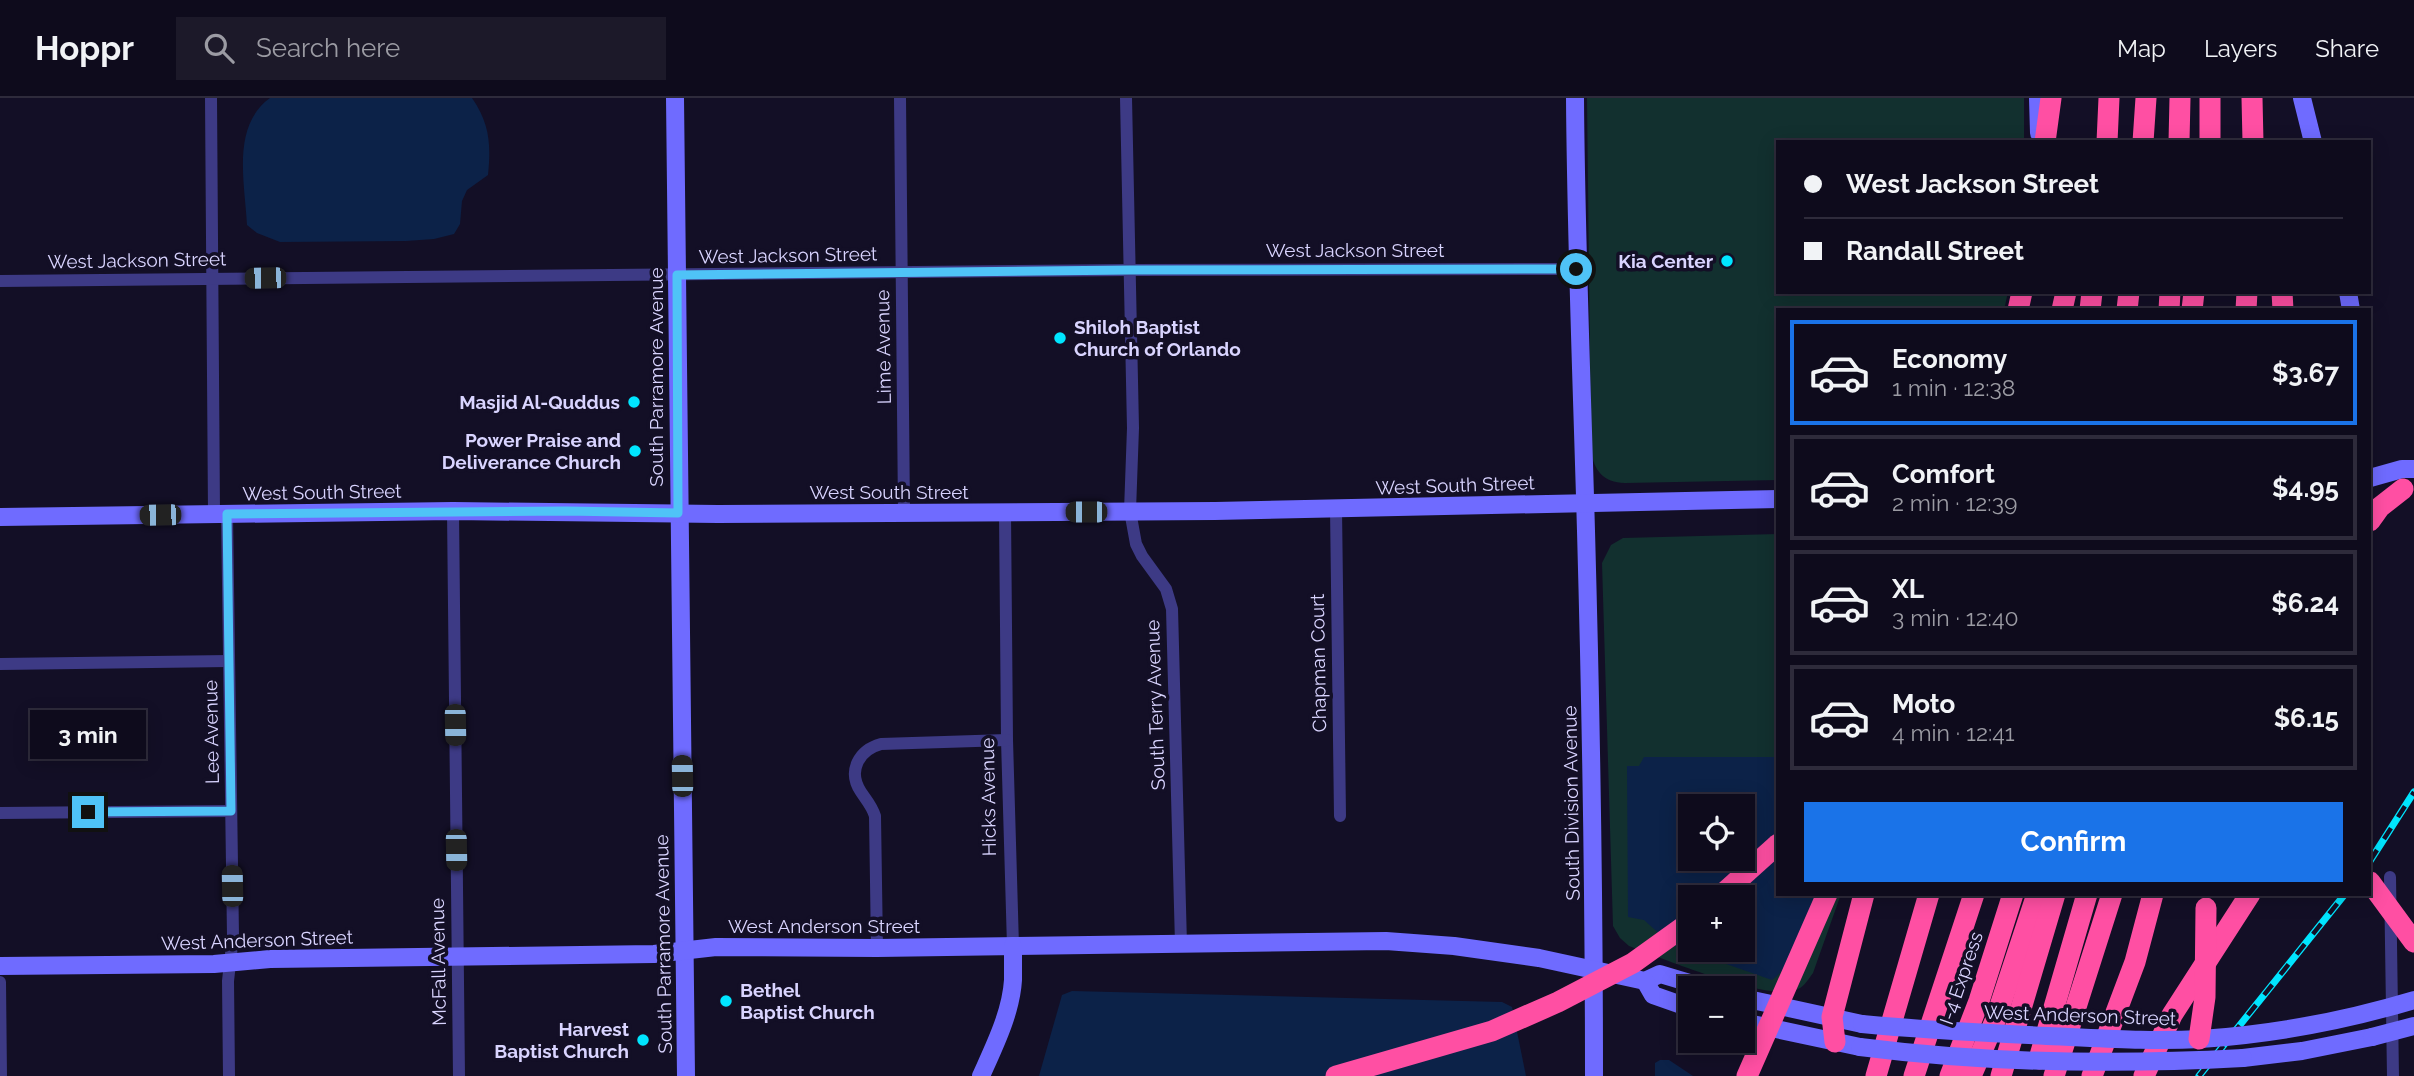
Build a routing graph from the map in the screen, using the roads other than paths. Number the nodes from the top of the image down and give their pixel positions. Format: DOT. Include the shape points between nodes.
graph roads {
  1 [pos="211,98"];
  2 [pos="675,98"];
  3 [pos="900,98"];
  4 [pos="1126,98"];
  5 [pos="1575,98"];
  6 [pos="2038,98"];
  7 [pos="2050,98"];
  8 [pos="2302,98"];
  9 [pos="2146,106"];
  10 [pos="2253,106"];
  11 [pos="2179,107"];
  12 [pos="2210,107"];
  13 [pos="2039,140"];
  14 [pos="2045,140"];
  15 [pos="2143,140"];
  16 [pos="2179,140"];
  17 [pos="2210,140"];
  18 [pos="2253,140"];
  19 [pos="2258,140"];
  20 [pos="2312,140"];
  21 [pos="1576,269"];
  22 [pos="1130,270"];
  23 [pos="901,273"];
  24 [pos="677,275"];
  25 [pos="213,279"];
  26 [pos="0,281"];
  27 [pos="2414,469"];
  28 [pos="2371,478"];
  29 [pos="2371,484"];
  30 [pos="2408,489"];
  31 [pos="1776,499"];
  32 [pos="1585,502"];
  33 [pos="1336,509"];
  34 [pos="453,511"];
  35 [pos="1130,511"];
  36 [pos="904,512"];
  37 [pos="1005,512"];
  38 [pos="678,513"];
  39 [pos="220,514"];
  40 [pos="0,517"];
  41 [pos="2371,520"];
  42 [pos="229,661"];
  43 [pos="0,664"];
  44 [pos="1007,740"];
  45 [pos="231,811"];
  46 [pos="0,813"];
  47 [pos="1339,816"];
  48 [pos="1776,846"];
  49 [pos="2380,879"];
  50 [pos="1732,885"];
  51 [pos="1826,896"];
  52 [pos="1863,896"];
  53 [pos="1928,896"];
  54 [pos="1973,896"];
  55 [pos="2012,896"];
  56 [pos="2036,896"];
  57 [pos="2054,896"];
  58 [pos="2086,896"];
  59 [pos="2111,896"];
  60 [pos="2152,896"];
  61 [pos="2249,896"];
  62 [pos="2207,901"];
  63 [pos="1678,931"];
  64 [pos="2414,942"];
  65 [pos="1181,944"];
  66 [pos="1013,946"];
  67 [pos="877,948"];
  68 [pos="685,950"];
  69 [pos="457,956"];
  70 [pos="230,963"];
  71 [pos="0,966"];
  72 [pos="1594,970"];
  73 [pos="1678,979"];
  74 [pos="1645,981"];
  75 [pos="0,982"];
  76 [pos="2414,1000"];
  77 [pos="1755,1001"];
  78 [pos="1678,1004"];
  79 [pos="1832,1017"];
  80 [pos="1755,1025"];
  81 [pos="2414,1026"];
  82 [pos="2046,1036"];
  83 [pos="2199,1039"];
  84 [pos="1835,1042"];
  85 [pos="2039,1059"];
  86 [pos="2189,1061"];
  87 [pos="1,1076"];
  88 [pos="229,1076"];
  89 [pos="459,1076"];
  90 [pos="686,1076"];
  91 [pos="981,1076"];
  92 [pos="1336,1076"];
  93 [pos="1594,1076"];
  94 [pos="1747,1076"];
  95 [pos="1876,1076"];
  96 [pos="1914,1076"];
  97 [pos="1950,1076"];
  98 [pos="1971,1076"];
  99 [pos="2001,1076"];
  100 [pos="2054,1076"];
  101 [pos="2092,1076"];
  102 [pos="2144,1076"];
  103 [pos="2393,1076"];
  1 -- 25 [label="street, Lee Avenue"];
  2 -- 24 [label="main road, South Parramore Avenue"];
  3 -- 23 [label="street, Lime Avenue"];
  4 -- 22 [label="street, South Terry Avenue"];
  5 -- 21 [label="main road"];
  6 -- 13 [label="main road"];
  7 -- 14 [label="highway"];
  8 -- 20 [label="main road"];
  9 -- 15 [label="highway"];
  10 -- 18 [label="highway"];
  10 -- 19 [label="highway"];
  11 -- 16 [label="highway"];
  12 -- 17 [label="highway"];
  21 -- 22 [label="street, West Jackson Street"];
  21 -- 32 [label="main road"];
  22 -- 23 [label="street, West Jackson Street"];
  22 -- 35 [label="street, South Terry Avenue"];
  23 -- 24 [label="street, West Jackson Street"];
  23 -- 36 [label="street, Lime Avenue"];
  24 -- 25 [label="street, West Jackson Street"];
  24 -- 38 [label="main road, South Parramore Avenue"];
  25 -- 26 [label="street, West Jackson Street"];
  25 -- 39 [label="street, Lee Avenue"];
  27 -- 28 [label="main road"];
  29 -- 30 [label="main road"];
  30 -- 41 [label="highway" via="2389,499"];
  31 -- 32 [label="main road, West South Street"];
  32 -- 33 [label="main road, West South Street"];
  32 -- 72 [label="main road, South Division Avenue"];
  33 -- 35 [label="main road, West South Street"];
  33 -- 47 [label="street, Chapman Court"];
  34 -- 38 [label="main road, West South Street"];
  34 -- 39 [label="main road, West South Street"];
  34 -- 69 [label="street, McFall Avenue"];
  35 -- 37 [label="main road, West South Street"];
  35 -- 65 [label="street, South Terry Avenue" via="1136,544 1166,589 1172,609"];
  36 -- 37 [label="main road, West South Street"];
  36 -- 38 [label="main road, West South Street"];
  37 -- 44 [label="street, Hicks Avenue"];
  38 -- 68 [label="main road, South Parramore Avenue"];
  39 -- 40 [label="main road, West South Street"];
  39 -- 42 [label="street, Lee Avenue"];
  42 -- 43 [label="street"];
  42 -- 45 [label="street, Lee Avenue"];
  44 -- 66 [label="street, Hicks Avenue"];
  44 -- 67 [label="street" via="890,743 873,746 858,760 859,790 875,816"];
  45 -- 46 [label="street"];
  45 -- 70 [label="street, Lee Avenue"];
  48 -- 50 [label="highway"];
  49 -- 64 [label="highway, bridge"];
  49 -- 103 [label="street"];
  51 -- 94 [label="highway, bridge"];
  52 -- 79 [label="highway"];
  53 -- 95 [label="highway"];
  54 -- 96 [label="highway"];
  55 -- 97 [label="highway, I-4 Express"];
  56 -- 98 [label="highway" via="1995,1021"];
  57 -- 99 [label="highway"];
  58 -- 82 [label="highway"];
  59 -- 100 [label="highway"];
  60 -- 101 [label="highway" via="2135,962"];
  61 -- 102 [label="highway" via="2172,1015"];
  62 -- 83 [label="highway, bridge" via="2205,998"];
  63 -- 92 [label="highway, bridge" via="1633,963 1492,1031"];
  65 -- 66 [label="main road, West Anderson Street"];
  65 -- 72 [label="main road, West Anderson Street" via="1386,941 1527,956"];
  66 -- 67 [label="main road, West Anderson Street"];
  66 -- 91 [label="main road, Hicks Avenue" via="1013,983"];
  67 -- 68 [label="main road, West Anderson Street"];
  68 -- 69 [label="main road, West Anderson Street"];
  68 -- 90 [label="main road, South Parramore Avenue"];
  69 -- 70 [label="main road, West Anderson Street"];
  69 -- 89 [label="street, McFall Avenue"];
  70 -- 71 [label="main road, West Anderson Street"];
  70 -- 88 [label="street, Lee Avenue"];
  72 -- 74 [label="main road, West Anderson Street"];
  72 -- 93 [label="main road, South Division Avenue"];
  73 -- 74 [label="main road, West Anderson Street" via="1660,974"];
  74 -- 78 [label="main road, West Anderson Street" via="1653,995"];
  75 -- 87 [label="street"];
  76 -- 83 [label="main road, West Anderson Street, bridge" via="2318,1024"];
  77 -- 79 [label="main road, West Anderson Street"];
  79 -- 82 [label="main road, West Anderson Street, bridge" via="1935,1031"];
  79 -- 84 [label="highway"];
  80 -- 84 [label="main road"];
  81 -- 86 [label="main road, bridge" via="2302,1051"];
  82 -- 83 [label="main road, West Anderson Street, bridge"];
  82 -- 85 [label="highway"];
  83 -- 86 [label="highway, bridge"];
  84 -- 85 [label="main road, bridge" via="1942,1055"];
  85 -- 86 [label="main road, bridge"];
}
